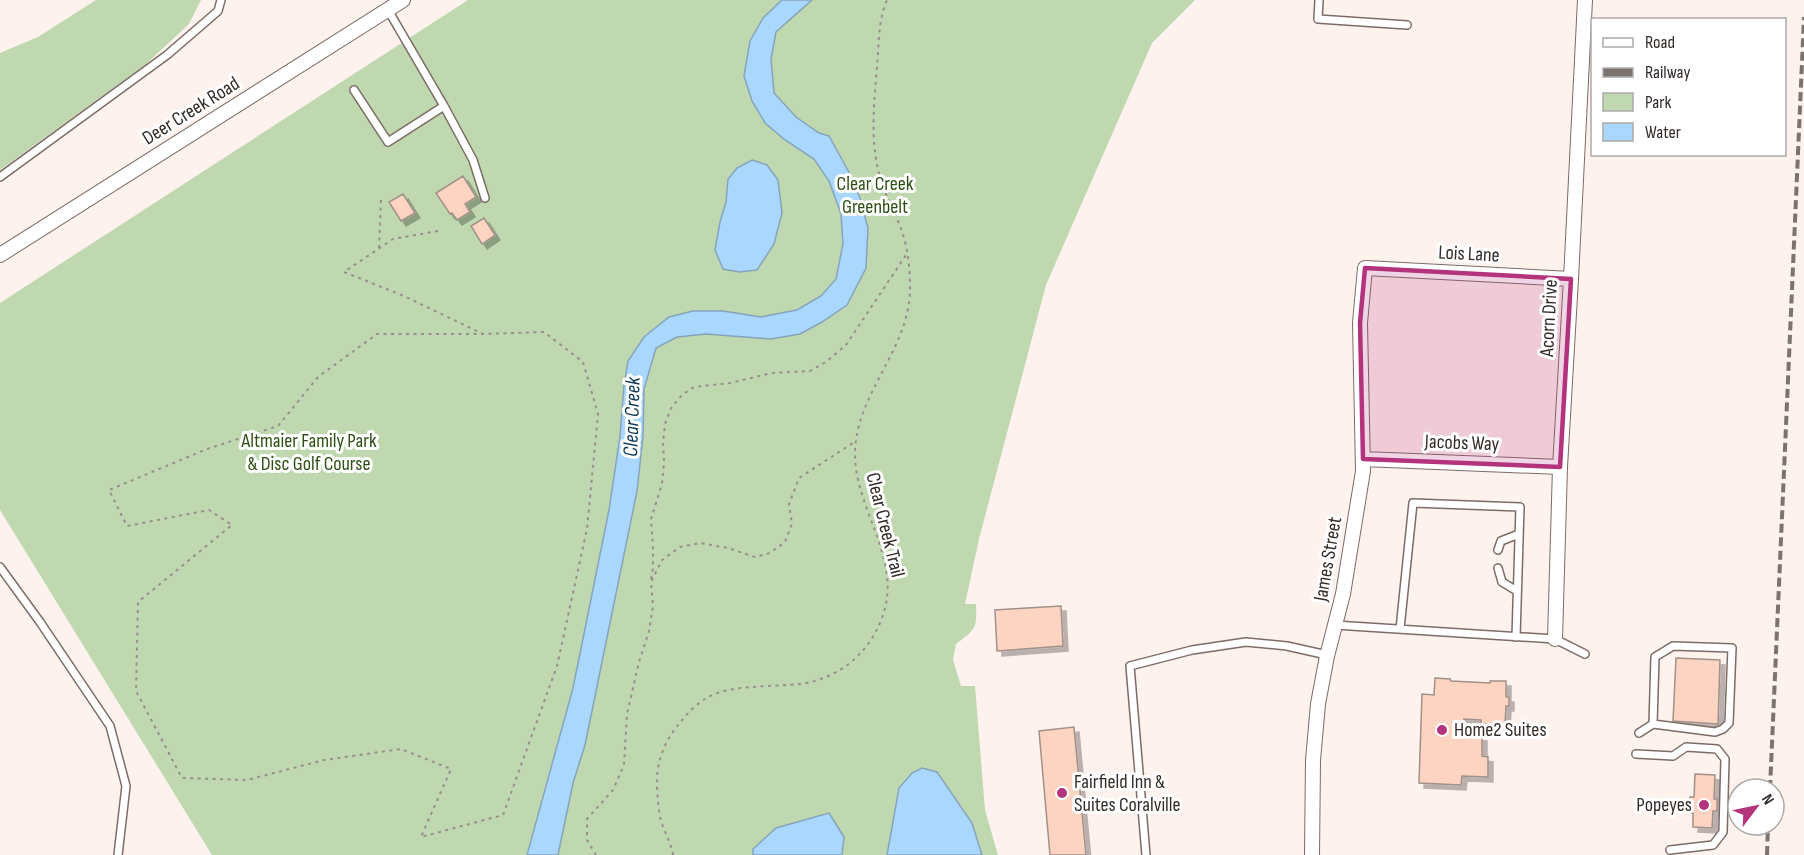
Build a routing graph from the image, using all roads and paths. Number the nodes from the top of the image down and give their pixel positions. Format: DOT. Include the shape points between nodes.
graph roads {
  1 [pos="221,0"];
  2 [pos="403,0"];
  3 [pos="887,0"];
  4 [pos="1319,0"];
  5 [pos="1585,0"];
  6 [pos="388,10"];
  7 [pos="1407,25"];
  8 [pos="354,90"];
  9 [pos="444,106"];
  10 [pos="0,177"];
  11 [pos="485,198"];
  12 [pos="381,200"];
  13 [pos="438,231"];
  14 [pos="379,248"];
  15 [pos="908,252"];
  16 [pos="0,255"];
  17 [pos="1365,268"];
  18 [pos="1571,279"];
  19 [pos="483,334"];
  20 [pos="856,441"];
  21 [pos="1363,459"];
  22 [pos="1560,466"];
  23 [pos="1519,534"];
  24 [pos="1498,550"];
  25 [pos="0,567"];
  26 [pos="1498,568"];
  27 [pos="651,582"];
  28 [pos="1517,591"];
  29 [pos="1335,625"];
  30 [pos="1400,629"];
  31 [pos="1516,637"];
  32 [pos="1555,639"];
  33 [pos="1585,654"];
  34 [pos="1327,656"];
  35 [pos="1653,724"];
  36 [pos="1639,733"];
  37 [pos="1636,754"];
  38 [pos="1670,850"];
  39 [pos="118,855"];
  40 [pos="596,855"];
  41 [pos="673,855"];
  42 [pos="1146,855"];
  43 [pos="1312,855"];
  1 -- 10 [label="lane" via="218,10 167,55"];
  2 -- 6 [label="street, Deer Creek Road"];
  3 -- 15 [label="path, Clear Creek Trail" via="879,34 873,131 882,185"];
  4 -- 7 [label="lane" via="1318,19"];
  5 -- 18 [label="street, Acorn Drive"];
  6 -- 9 [label="lane"];
  6 -- 16 [label="street, Deer Creek Road"];
  8 -- 9 [label="lane" via="388,142"];
  9 -- 11 [label="lane" via="473,160"];
  12 -- 14 [label="path"];
  13 -- 14 [label="path" via="393,239"];
  14 -- 19 [label="path" via="344,272"];
  15 -- 20 [label="path, Clear Creek Trail" via="911,288 905,322 862,411"];
  15 -- 27 [label="path" via="846,345 826,362 810,370 694,387 671,408 665,424 662,484 651,519"];
  17 -- 18 [label="street, Lois Lane"];
  17 -- 21 [label="street, James Street" via="1360,323"];
  18 -- 22 [label="street, Acorn Drive"];
  19 -- 19 [label="path" via="544,332 583,362 598,414 586,529 556,666 503,815 421,837 451,769 401,749 324,760 247,780 182,778 136,691 138,602 232,525 209,510 127,526 109,490 207,448 278,426 318,377 377,334"];
  20 -- 27 [label="path" via="799,478 789,504 792,524 786,542 755,557 700,543 680,547 662,560"];
  20 -- 41 [label="path, Clear Creek Trail" via="858,486 885,559 888,599 883,616 861,654 842,670 804,683 730,689 706,698 687,714 671,733 657,779 660,819"];
  21 -- 22 [label="street, Jacobs Way"];
  21 -- 29 [label="street, James Street"];
  22 -- 32 [label="street, Acorn Drive"];
  23 -- 24 [label="lane" via="1501,541"];
  23 -- 28 [label="lane"];
  23 -- 30 [label="lane" via="1520,507 1413,503"];
  25 -- 39 [label="lane" via="110,726 126,786"];
  26 -- 28 [label="lane" via="1502,582"];
  27 -- 40 [label="path" via="649,631 627,714 624,765 613,790 587,819 587,840"];
  28 -- 31 [label="lane"];
  29 -- 30 [label="lane"];
  29 -- 34 [label="street, James Street"];
  30 -- 31 [label="lane"];
  31 -- 32 [label="lane"];
  32 -- 33 [label="lane"];
  34 -- 42 [label="lane" via="1287,646 1246,642 1192,650 1130,666"];
  34 -- 43 [label="street, James Street" via="1313,760"];
  35 -- 35 [label="lane" via="1655,657 1673,646 1732,648 1729,723 1723,729 1714,732"];
  35 -- 36 [label="lane"];
  37 -- 38 [label="lane" via="1673,756 1686,747 1717,749 1725,759 1723,832 1713,845"];
}
